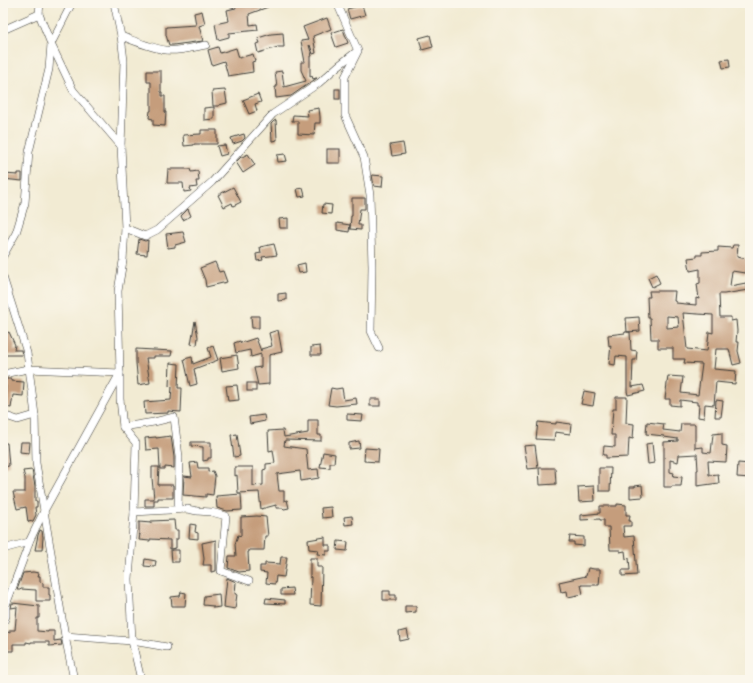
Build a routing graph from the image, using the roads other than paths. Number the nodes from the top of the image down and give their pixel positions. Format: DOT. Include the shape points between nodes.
graph roads {
  1 [pos="40,3"];
  2 [pos="72,3"];
  3 [pos="114,3"];
  4 [pos="337,3"];
  5 [pos="39,14"];
  6 [pos="3,30"];
  7 [pos="121,36"];
  8 [pos="51,44"];
  9 [pos="206,45"];
  10 [pos="358,51"];
  11 [pos="121,146"];
  12 [pos="125,228"];
  13 [pos="3,256"];
  14 [pos="3,277"];
  15 [pos="3,300"];
  16 [pos="11,304"];
  17 [pos="379,348"];
  18 [pos="28,369"];
  19 [pos="120,373"];
  20 [pos="3,374"];
  21 [pos="35,415"];
  22 [pos="3,416"];
  23 [pos="122,427"];
  24 [pos="178,509"];
  25 [pos="44,511"];
  26 [pos="134,512"];
  27 [pos="29,542"];
  28 [pos="3,548"];
  29 [pos="249,581"];
  30 [pos="3,624"];
  31 [pos="65,636"];
  32 [pos="132,641"];
  33 [pos="168,647"];
  34 [pos="74,680"];
  35 [pos="141,680"];
  1 -- 5 [label="street"];
  2 -- 8 [label="street"];
  3 -- 7 [label="street"];
  4 -- 10 [label="street"];
  5 -- 6 [label="street"];
  5 -- 8 [label="street"];
  7 -- 9 [label="street" via="166,50"];
  7 -- 11 [label="street" via="124,61"];
  8 -- 11 [label="street" via="73,90"];
  8 -- 13 [label="street" via="49,69 29,152 24,203 16,233"];
  10 -- 12 [label="street" via="319,83 273,114 212,182 157,230 145,236"];
  10 -- 17 [label="street" via="345,78 345,115 364,157 370,195 371,331"];
  11 -- 12 [label="street"];
  12 -- 19 [label="street" via="118,291"];
  14 -- 16 [label="street"];
  15 -- 16 [label="street"];
  16 -- 18 [label="street" via="27,353"];
  18 -- 19 [label="street"];
  18 -- 20 [label="street"];
  18 -- 21 [label="street"];
  19 -- 23 [label="street"];
  19 -- 25 [label="street"];
  21 -- 22 [label="street" via="18,420"];
  21 -- 25 [label="street" via="36,463"];
  23 -- 24 [label="street" via="174,417 179,458"];
  23 -- 26 [label="street" via="136,443"];
  24 -- 26 [label="street"];
  24 -- 29 [label="street" via="226,516 221,571"];
  25 -- 27 [label="street"];
  25 -- 31 [label="street"];
  26 -- 32 [label="street" via="129,579"];
  27 -- 28 [label="street"];
  27 -- 30 [label="street" via="6,605"];
  31 -- 32 [label="street"];
  31 -- 34 [label="street"];
  32 -- 33 [label="street"];
  32 -- 35 [label="street"];
}
